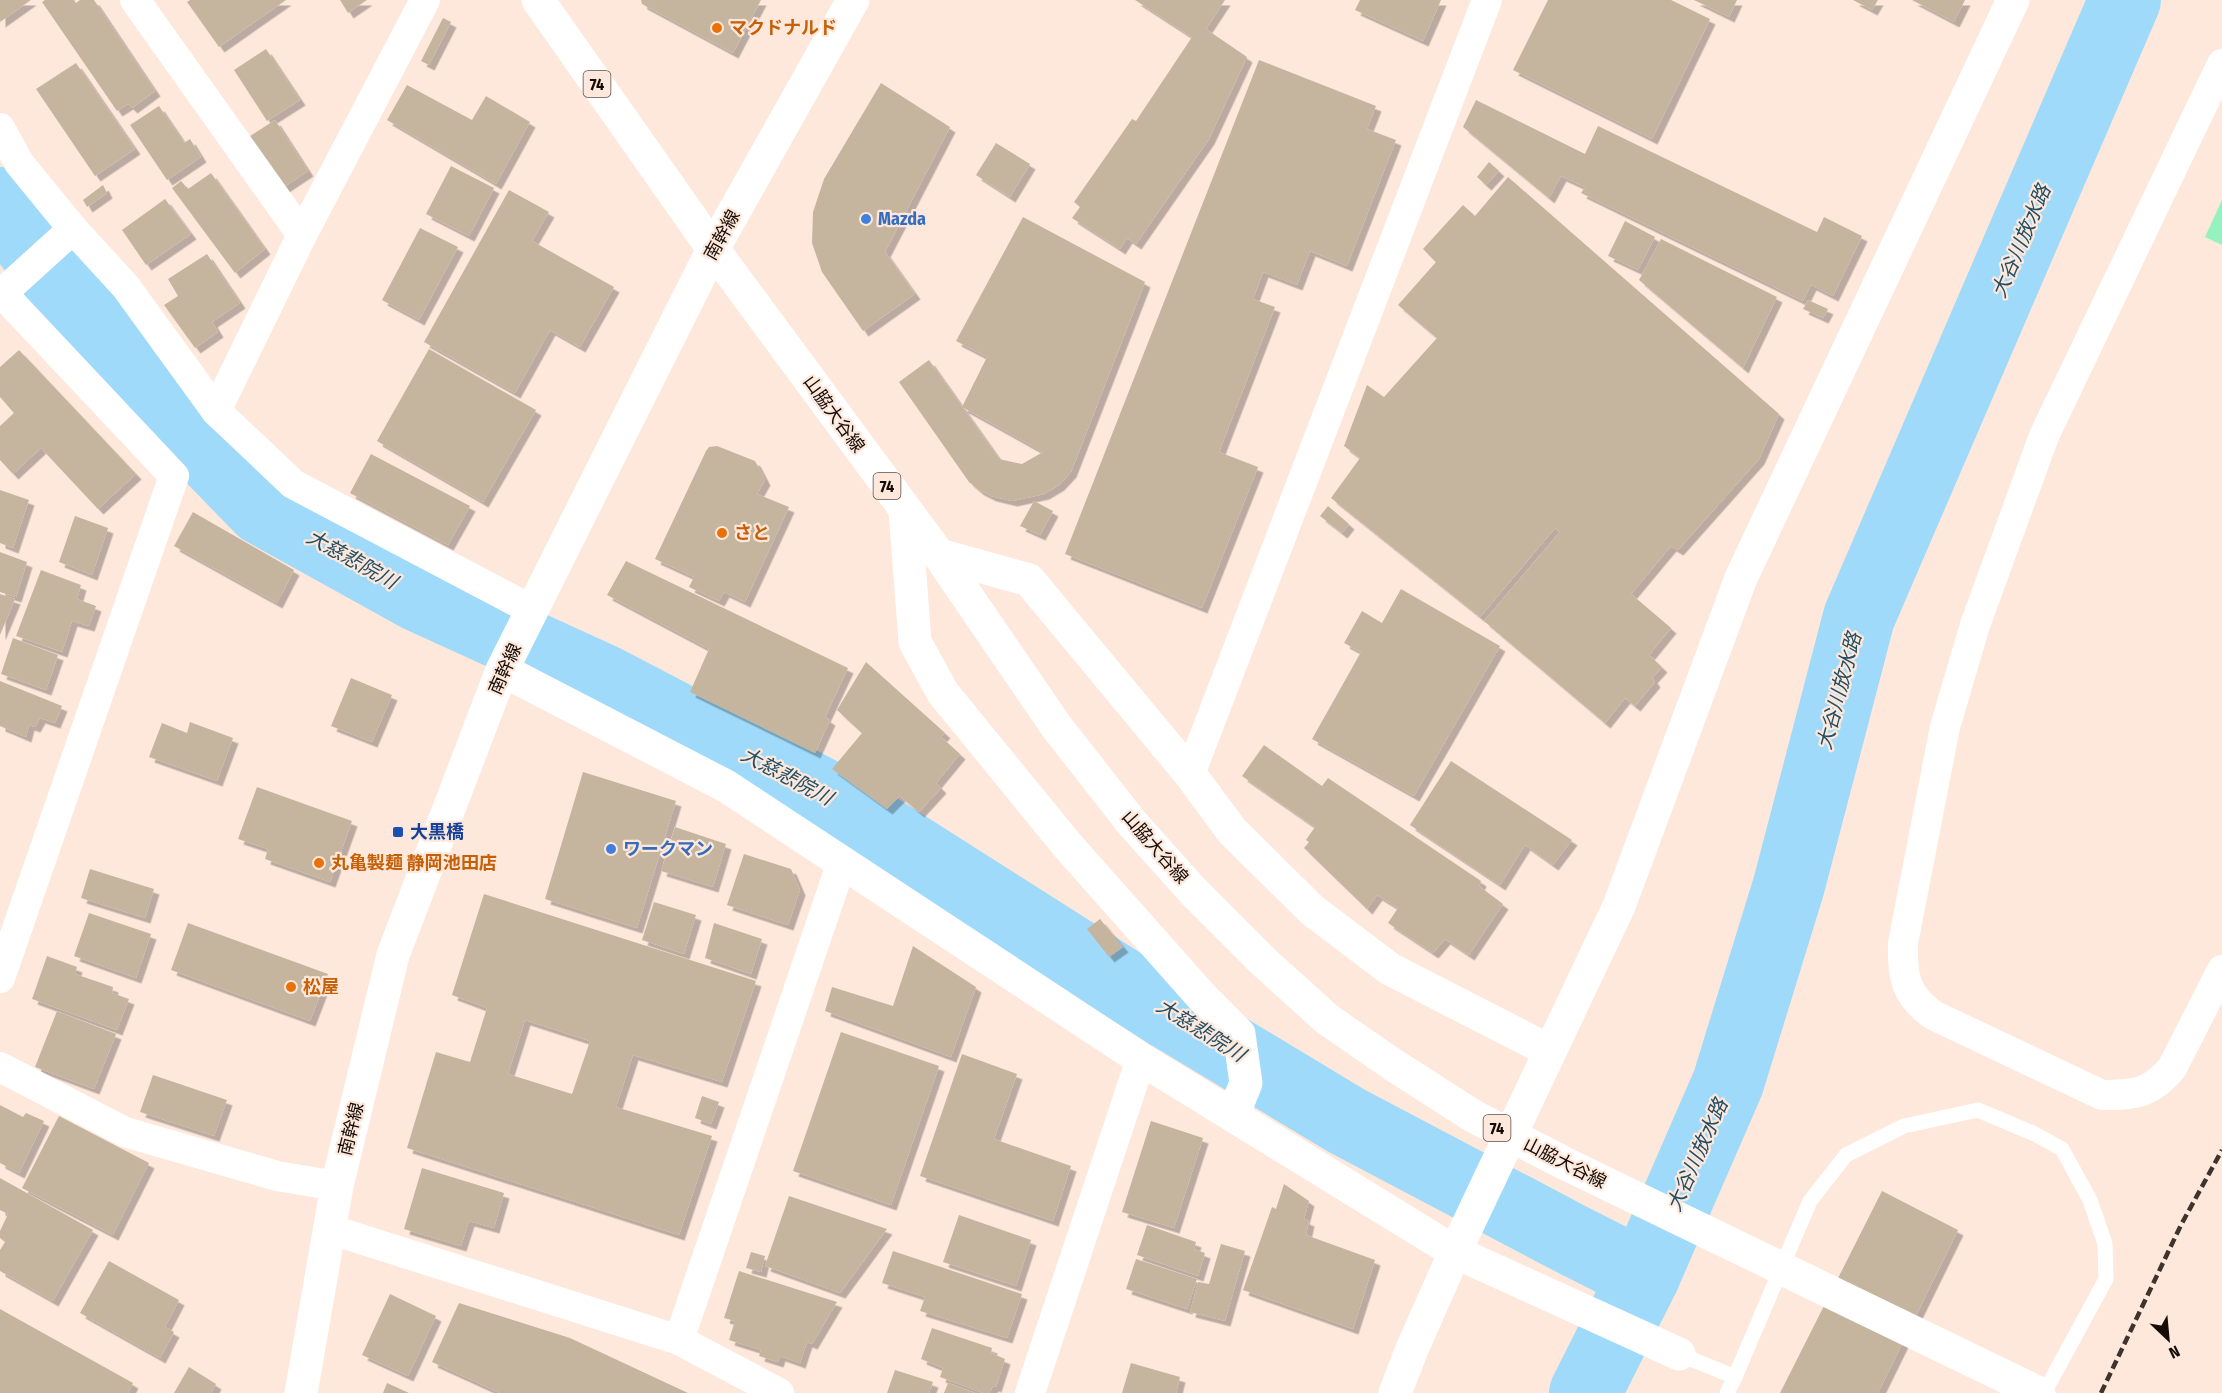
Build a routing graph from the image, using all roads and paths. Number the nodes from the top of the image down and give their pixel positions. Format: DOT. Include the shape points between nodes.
graph roads {
  1 [pos="135,0"];
  2 [pos="425,0"];
  3 [pos="538,0"];
  4 [pos="853,0"];
  5 [pos="1487,0"];
  6 [pos="2013,0"];
  7 [pos="2222,64"];
  8 [pos="0,128"];
  9 [pos="73,229"];
  10 [pos="302,236"];
  11 [pos="713,249"];
  12 [pos="0,294"];
  13 [pos="216,411"];
  14 [pos="905,510"];
  15 [pos="939,555"];
  16 [pos="532,610"];
  17 [pos="502,670"];
  18 [pos="1190,774"];
  19 [pos="842,862"];
  20 [pos="2222,970"];
  21 [pos="0,978"];
  22 [pos="1550,1051"];
  23 [pos="1141,1059"];
  24 [pos="0,1067"];
  25 [pos="1233,1115"];
  26 [pos="337,1186"];
  27 [pos="329,1229"];
  28 [pos="1460,1242"];
  29 [pos="679,1340"];
  30 [pos="1679,1354"];
  31 [pos="1735,1377"];
  32 [pos="301,1393"];
  33 [pos="779,1393"];
  34 [pos="1030,1393"];
  35 [pos="1395,1393"];
  36 [pos="1727,1393"];
  37 [pos="2039,1393"];
  38 [pos="2044,1393"];
  1 -- 10 [label="street"];
  2 -- 10 [label="street"];
  3 -- 11 [label="main road, 山脇大谷線 / 74"];
  4 -- 11 [label="main road, 南幹線"];
  5 -- 18 [label="street"];
  6 -- 22 [label="main road" via="1741,578 1619,906"];
  7 -- 20 [label="street" via="2044,436 1975,625 1945,728 1903,943 1902,970 1919,1005 1934,1015 2102,1095 2127,1095 2144,1091 2172,1068"];
  8 -- 9 [label="street" via="19,163"];
  9 -- 12 [label="street"];
  9 -- 13 [label="street" via="126,287"];
  10 -- 13 [label="street"];
  11 -- 14 [label="main road, 山脇大谷線 / 74"];
  11 -- 16 [label="main road, 南幹線"];
  12 -- 21 [label="street" via="174,476"];
  13 -- 16 [label="street" via="293,484"];
  14 -- 15 [label="main road, 山脇大谷線 / 74"];
  14 -- 25 [label="main road" via="915,642 943,693 1068,846 1239,1034 1246,1083"];
  15 -- 18 [label="main road" via="1029,580"];
  15 -- 37 [label="main road, 山脇大谷線 / 74" via="1056,726 1132,823 1192,891 1327,1019 1473,1116"];
  16 -- 17 [label="main road, 南幹線"];
  17 -- 19 [label="main road" via="726,786"];
  17 -- 26 [label="main road, 南幹線" via="393,955"];
  18 -- 22 [label="main road" via="1232,831 1312,910 1390,969"];
  19 -- 23 [label="main road"];
  19 -- 29 [label="street"];
  22 -- 28 [label="main road"];
  23 -- 25 [label="main road"];
  23 -- 34 [label="street"];
  24 -- 26 [label="street" via="125,1132 277,1176"];
  25 -- 28 [label="main road"];
  26 -- 27 [label="main road, 南幹線"];
  27 -- 29 [label="street"];
  27 -- 32 [label="main road, 南幹線"];
  28 -- 30 [label="main road" via="1498,1270"];
  28 -- 35 [label="main road"];
  29 -- 33 [label="street"];
  30 -- 31 [label="lane"];
  31 -- 36 [label="lane"];
  31 -- 38 [label="lane" via="1810,1201 1846,1155 1904,1126 1978,1110 2062,1149 2090,1200 2105,1244 2106,1279"];
}
